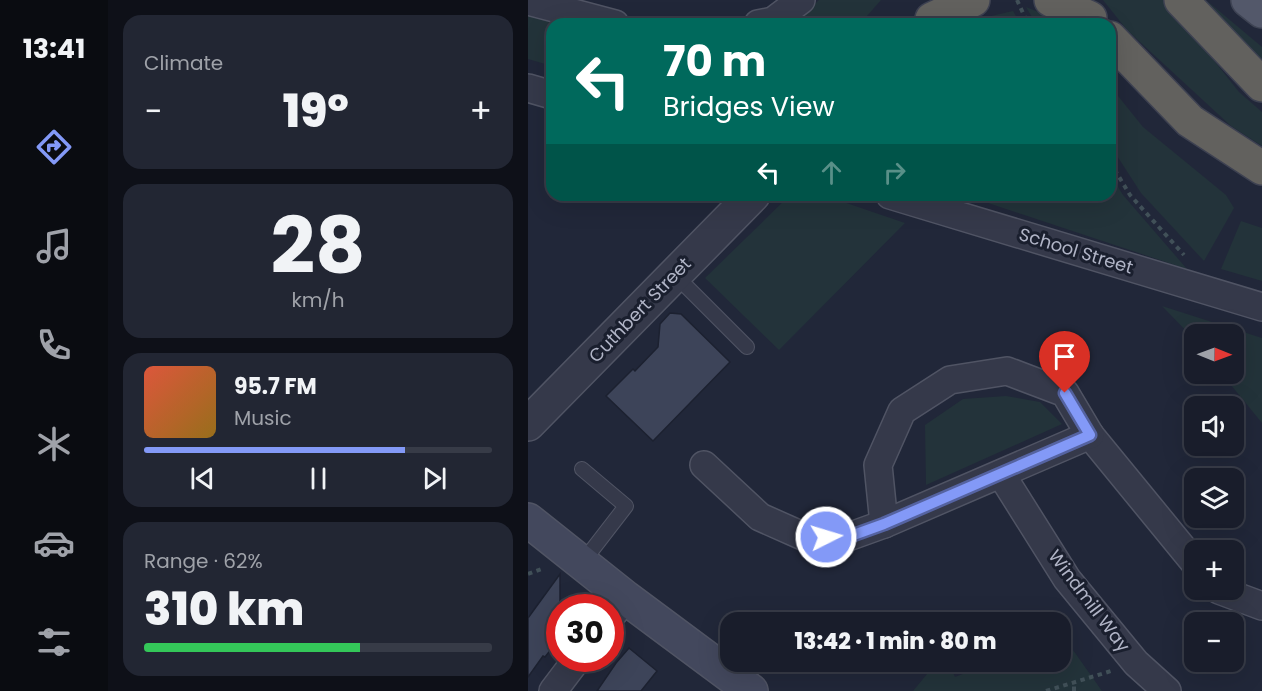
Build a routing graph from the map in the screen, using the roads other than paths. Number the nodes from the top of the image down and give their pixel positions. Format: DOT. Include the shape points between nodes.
graph roads {
  1 [pos="801,0"];
  2 [pos="973,0"];
  3 [pos="1052,0"];
  4 [pos="1182,0"];
  5 [pos="1248,0"];
  6 [pos="528,1"];
  7 [pos="1262,10"];
  8 [pos="937,11"];
  9 [pos="592,18"];
  10 [pos="776,18"];
  11 [pos="1089,18"];
  12 [pos="1116,44"];
  13 [pos="1262,85"];
  14 [pos="528,88"];
  15 [pos="546,93"];
  16 [pos="1262,168"];
  17 [pos="747,201"];
  18 [pos="910,201"];
  19 [pos="675,274"];
  20 [pos="1262,307"];
  21 [pos="747,347"];
  22 [pos="528,424"];
  23 [pos="1090,435"];
  24 [pos="704,465"];
  25 [pos="582,469"];
  26 [pos="1001,474"];
  27 [pos="528,520"];
  28 [pos="884,524"];
  29 [pos="1184,550"];
  30 [pos="582,563"];
  31 [pos="607,594"];
  32 [pos="1244,599"];
  33 [pos="1262,606"];
  34 [pos="624,612"];
  35 [pos="567,672"];
  36 [pos="553,691"];
  37 [pos="751,691"];
  38 [pos="1167,691"];
  1 -- 10 [label="street"];
  2 -- 8 [label="highway"];
  3 -- 11 [label="highway"];
  4 -- 13 [label="highway"];
  5 -- 7 [label="main road"];
  6 -- 9 [label="street"];
  12 -- 16 [label="highway" via="1190,121"];
  14 -- 15 [label="street"];
  17 -- 19 [label="street, Cuthbert Street"];
  18 -- 20 [label="street, School Street"];
  19 -- 21 [label="lane"];
  19 -- 22 [label="street, Cuthbert Street"];
  23 -- 26 [label="street"];
  23 -- 28 [label="street" via="1065,393 1007,371 950,380 902,411 878,465"];
  23 -- 29 [label="street"];
  24 -- 28 [label="street" via="760,517 805,537 848,537"];
  25 -- 30 [label="lane" via="626,506"];
  26 -- 28 [label="street"];
  26 -- 38 [label="street, Windmill Way" via="1067,579 1136,663"];
  27 -- 30 [label="main road"];
  30 -- 31 [label="main road"];
  32 -- 33 [label="street"];
  34 -- 37 [label="main road"];
  35 -- 36 [label="street"];
}
